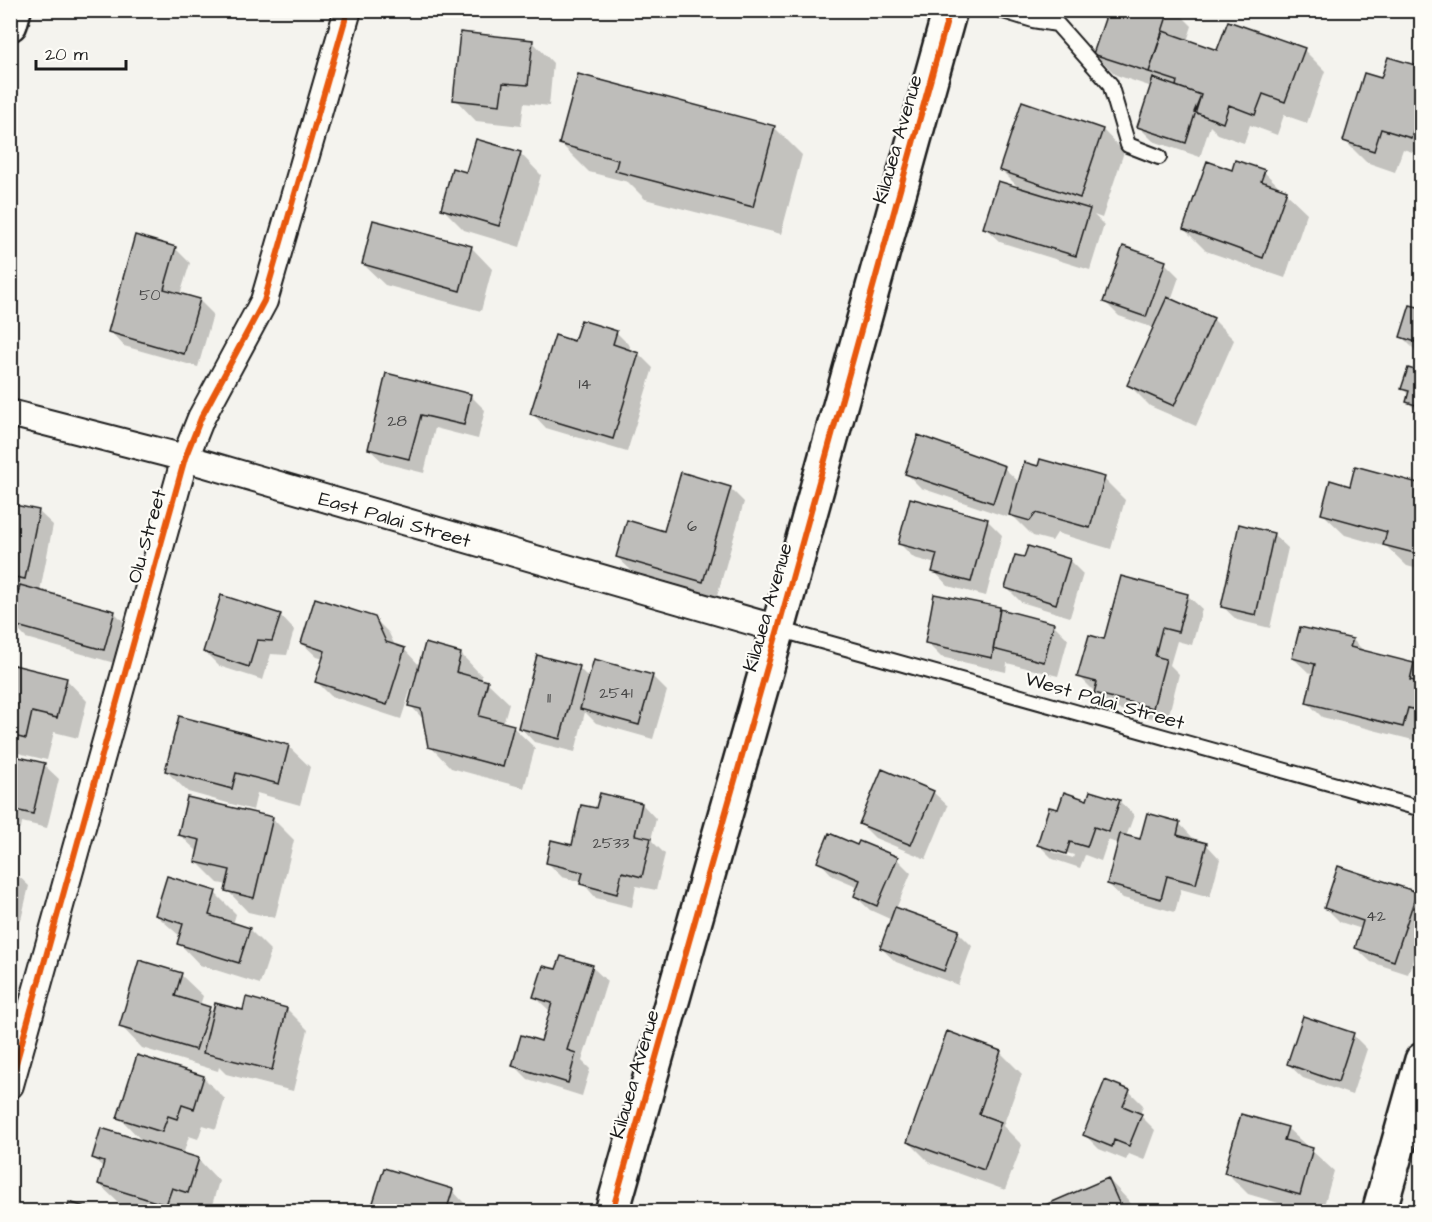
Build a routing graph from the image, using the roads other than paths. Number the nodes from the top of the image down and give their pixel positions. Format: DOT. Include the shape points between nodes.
graph roads {
  1 [pos="14,10"];
  2 [pos="348,10"];
  3 [pos="950,10"];
  4 [pos="1000,10"];
  5 [pos="1059,17"];
  6 [pos="10,24"];
  7 [pos="1159,157"];
  8 [pos="10,413"];
  9 [pos="185,458"];
  10 [pos="778,629"];
  11 [pos="1422,809"];
  12 [pos="1422,1060"];
  13 [pos="10,1085"];
  14 [pos="612,1212"];
  15 [pos="1379,1212"];
  1 -- 6 [label="main road"];
  2 -- 9 [label="street, Olu Street" via="264,301 201,418"];
  3 -- 10 [label="main road, Kilauea Avenue"];
  4 -- 5 [label="lane" via="1033,20"];
  5 -- 7 [label="lane" via="1110,84 1128,145"];
  8 -- 9 [label="street, East Palai Street"];
  9 -- 10 [label="street, East Palai Street"];
  9 -- 13 [label="street, Olu Street"];
  10 -- 11 [label="lane, West Palai Street"];
  10 -- 14 [label="main road, Kilauea Avenue"];
  12 -- 15 [label="main road"];
}
